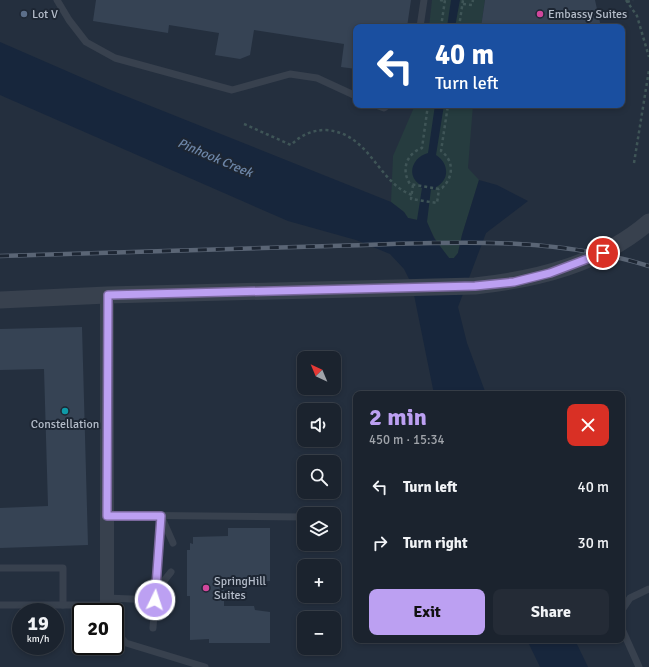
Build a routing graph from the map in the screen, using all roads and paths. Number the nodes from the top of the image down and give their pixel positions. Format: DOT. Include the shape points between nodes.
graph roads {
  1 [pos="57,0"];
  2 [pos="424,0"];
  3 [pos="440,0"];
  4 [pos="445,0"];
  5 [pos="473,0"];
  6 [pos="633,0"];
  7 [pos="627,1"];
  8 [pos="463,2"];
  9 [pos="420,24"];
  10 [pos="441,24"];
  11 [pos="459,24"];
  12 [pos="649,57"];
  13 [pos="649,70"];
  14 [pos="353,95"];
  15 [pos="428,108"];
  16 [pos="448,108"];
  17 [pos="244,124"];
  18 [pos="634,163"];
  19 [pos="413,185"];
  20 [pos="439,188"];
  21 [pos="412,195"];
  22 [pos="649,222"];
  23 [pos="649,232"];
  24 [pos="632,236"];
  25 [pos="108,295"];
  26 [pos="0,300"];
  27 [pos="107,516"];
  28 [pos="161,516"];
  29 [pos="297,517"];
  30 [pos="173,543"];
  31 [pos="0,568"];
  32 [pos="171,572"];
  33 [pos="649,589"];
  34 [pos="156,591"];
  35 [pos="155,600"];
  36 [pos="63,603"];
  37 [pos="107,603"];
  38 [pos="124,603"];
  39 [pos="0,605"];
  40 [pos="12,605"];
  41 [pos="625,606"];
  42 [pos="154,628"];
  43 [pos="625,636"];
  44 [pos="124,641"];
  45 [pos="205,667"];
  46 [pos="639,667"];
  1 -- 14 [label="lane" via="68,20 86,42 115,58 232,90 290,74 317,78"];
  2 -- 9 [label="lane"];
  3 -- 4 [label="path"];
  4 -- 10 [label="path"];
  5 -- 8 [label="path" via="472,5"];
  6 -- 7 [label="path"];
  7 -- 12 [label="path" via="637,16"];
  8 -- 11 [label="path"];
  13 -- 18 [label="path"];
  15 -- 19 [label="path" via="422,148 410,156 405,167 406,178"];
  16 -- 20 [label="path" via="442,151 450,162 451,174 446,184"];
  17 -- 21 [label="path" via="291,145 302,136 317,130 337,131 357,142 399,188"];
  19 -- 20 [label="path"];
  19 -- 21 [label="path"];
  20 -- 21 [label="path" via="437,203 411,199"];
  22 -- 24 [label="street"];
  23 -- 24 [label="street"];
  24 -- 25 [label="street" via="607,252 550,273 514,282 475,286 289,292"];
  25 -- 26 [label="street"];
  25 -- 27 [label="street"];
  27 -- 28 [label="lane"];
  27 -- 37 [label="street"];
  28 -- 29 [label="lane"];
  28 -- 30 [label="lane"];
  28 -- 34 [label="lane"];
  31 -- 36 [label="lane" via="63,568"];
  32 -- 34 [label="lane"];
  33 -- 41 [label="lane" via="630,598"];
  34 -- 35 [label="lane"];
  35 -- 38 [label="lane"];
  35 -- 42 [label="lane"];
  39 -- 40 [label="lane"];
  43 -- 46 [label="lane"];
  44 -- 45 [label="lane"];
}
